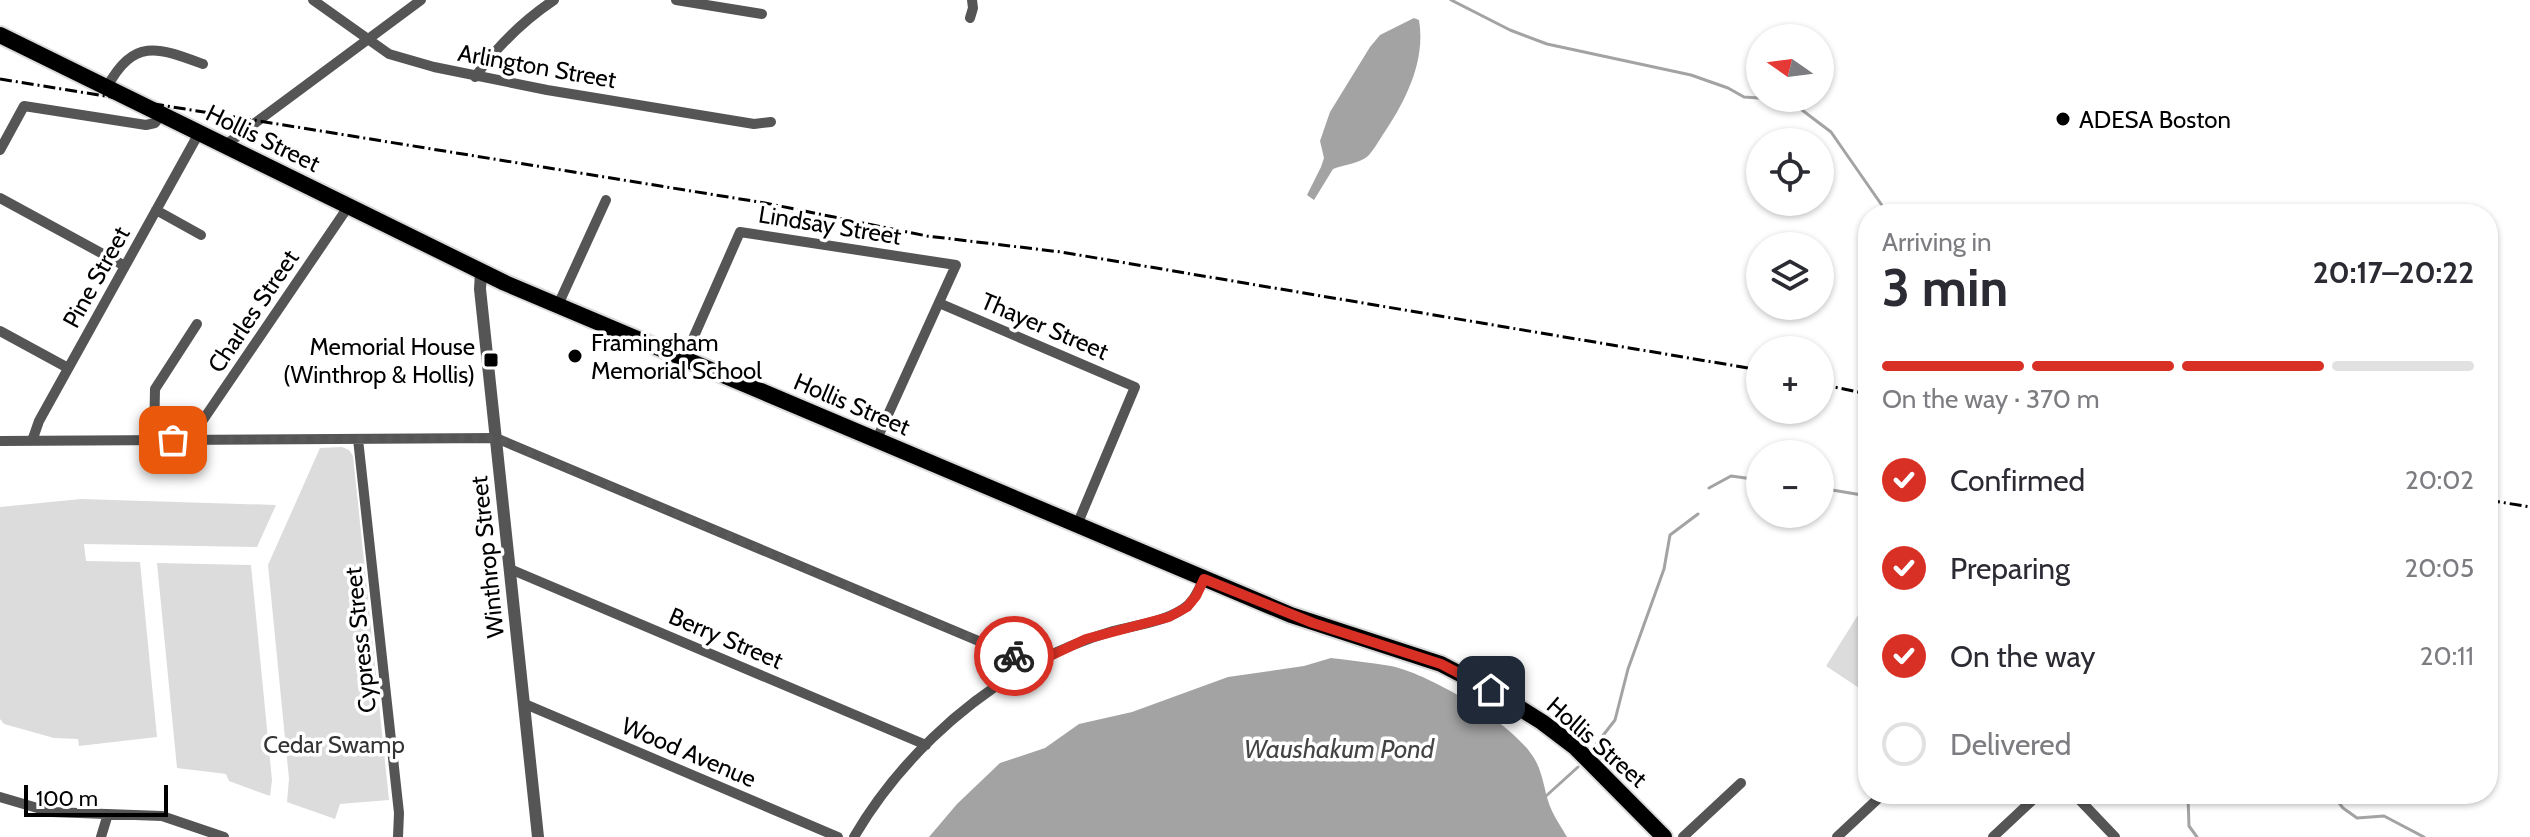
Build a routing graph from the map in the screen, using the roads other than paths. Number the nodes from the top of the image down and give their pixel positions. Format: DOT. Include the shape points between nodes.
graph roads {
  1 [pos="313,0"];
  2 [pos="421,0"];
  3 [pos="554,0"];
  4 [pos="676,0"];
  5 [pos="972,0"];
  6 [pos="762,14"];
  7 [pos="970,18"];
  8 [pos="0,35"];
  9 [pos="367,40"];
  10 [pos="203,64"];
  11 [pos="475,77"];
  12 [pos="107,87"];
  13 [pos="161,114"];
  14 [pos="771,122"];
  15 [pos="199,133"];
  16 [pos="224,146"];
  17 [pos="0,150"];
  18 [pos="0,198"];
  19 [pos="606,200"];
  20 [pos="348,207"];
  21 [pos="156,210"];
  22 [pos="201,235"];
  23 [pos="125,266"];
  24 [pos="481,272"];
  25 [pos="939,303"];
  26 [pos="558,305"];
  27 [pos="197,324"];
  28 [pos="0,331"];
  29 [pos="684,359"];
  30 [pos="68,368"];
  31 [pos="496,438"];
  32 [pos="358,439"];
  33 [pos="154,440"];
  34 [pos="193,440"];
  35 [pos="0,441"];
  36 [pos="32,441"];
  37 [pos="876,441"];
  38 [pos="1077,525"];
  39 [pos="510,569"];
  40 [pos="1204,579"];
  41 [pos="1033,664"];
  42 [pos="525,704"];
  43 [pos="926,745"];
  44 [pos="1741,783"];
  45 [pos="0,797"];
  46 [pos="1872,804"];
  47 [pos="2028,804"];
  48 [pos="2084,804"];
  49 [pos="108,814"];
  50 [pos="218,836"];
  51 [pos="101,837"];
  52 [pos="398,837"];
  53 [pos="538,837"];
  54 [pos="838,837"];
  55 [pos="854,837"];
  56 [pos="1664,837"];
  57 [pos="1683,837"];
  58 [pos="1837,837"];
  59 [pos="1993,837"];
  60 [pos="2115,837"];
  1 -- 9 [label="street, Arlington Street"];
  2 -- 9 [label="street"];
  3 -- 11 [label="street" via="512,35"];
  4 -- 6 [label="street"];
  5 -- 7 [label="street"];
  8 -- 12 [label="main road, Hollis Street"];
  9 -- 11 [label="street, Arlington Street" via="389,54"];
  9 -- 16 [label="street"];
  10 -- 12 [label="street" via="165,50 142,51 123,63"];
  11 -- 14 [label="street, Arlington Street" via="754,124"];
  12 -- 13 [label="main road, Hollis Street"];
  13 -- 15 [label="main road, Hollis Street"];
  13 -- 17 [label="street" via="146,125 24,106"];
  15 -- 16 [label="main road, Hollis Street"];
  15 -- 21 [label="street, Pine Street"];
  16 -- 20 [label="main road, Hollis Street"];
  18 -- 23 [label="street"];
  19 -- 26 [label="street"];
  20 -- 24 [label="main road, Hollis Street"];
  20 -- 34 [label="street, Charles Street"];
  21 -- 22 [label="street"];
  21 -- 23 [label="street, Pine Street"];
  23 -- 30 [label="street, Pine Street"];
  24 -- 26 [label="main road, Hollis Street"];
  24 -- 31 [label="street, Winthrop Street"];
  25 -- 29 [label="street, Lindsay Street" via="956,265 740,232"];
  25 -- 37 [label="street"];
  25 -- 38 [label="street, Thayer Street" via="1135,387"];
  26 -- 29 [label="main road, Hollis Street"];
  27 -- 33 [label="street" via="153,392"];
  28 -- 30 [label="street"];
  29 -- 37 [label="main road, Hollis Street"];
  30 -- 36 [label="street, Pine Street"];
  31 -- 32 [label="street"];
  31 -- 39 [label="street, Winthrop Street"];
  31 -- 41 [label="street"];
  32 -- 34 [label="street"];
  32 -- 52 [label="street, Cypress Street"];
  33 -- 34 [label="street"];
  33 -- 36 [label="street"];
  35 -- 36 [label="street"];
  37 -- 38 [label="main road, Hollis Street"];
  38 -- 40 [label="main road, Hollis Street"];
  39 -- 42 [label="street, Winthrop Street"];
  39 -- 43 [label="street, Berry Street"];
  40 -- 41 [label="street" via="1187,607 1169,617 1086,639"];
  40 -- 56 [label="main road, Hollis Street" via="1313,623 1441,664 1491,690 1575,747"];
  41 -- 43 [label="street" via="980,698"];
  42 -- 53 [label="street, Winthrop Street"];
  42 -- 54 [label="street, Wood Avenue"];
  43 -- 55 [label="street" via="895,778"];
  44 -- 57 [label="street"];
  45 -- 49 [label="street" via="51,812"];
  46 -- 58 [label="street"];
  47 -- 59 [label="street"];
  48 -- 60 [label="street"];
  49 -- 50 [label="street" via="162,816"];
  49 -- 51 [label="street"];
}
